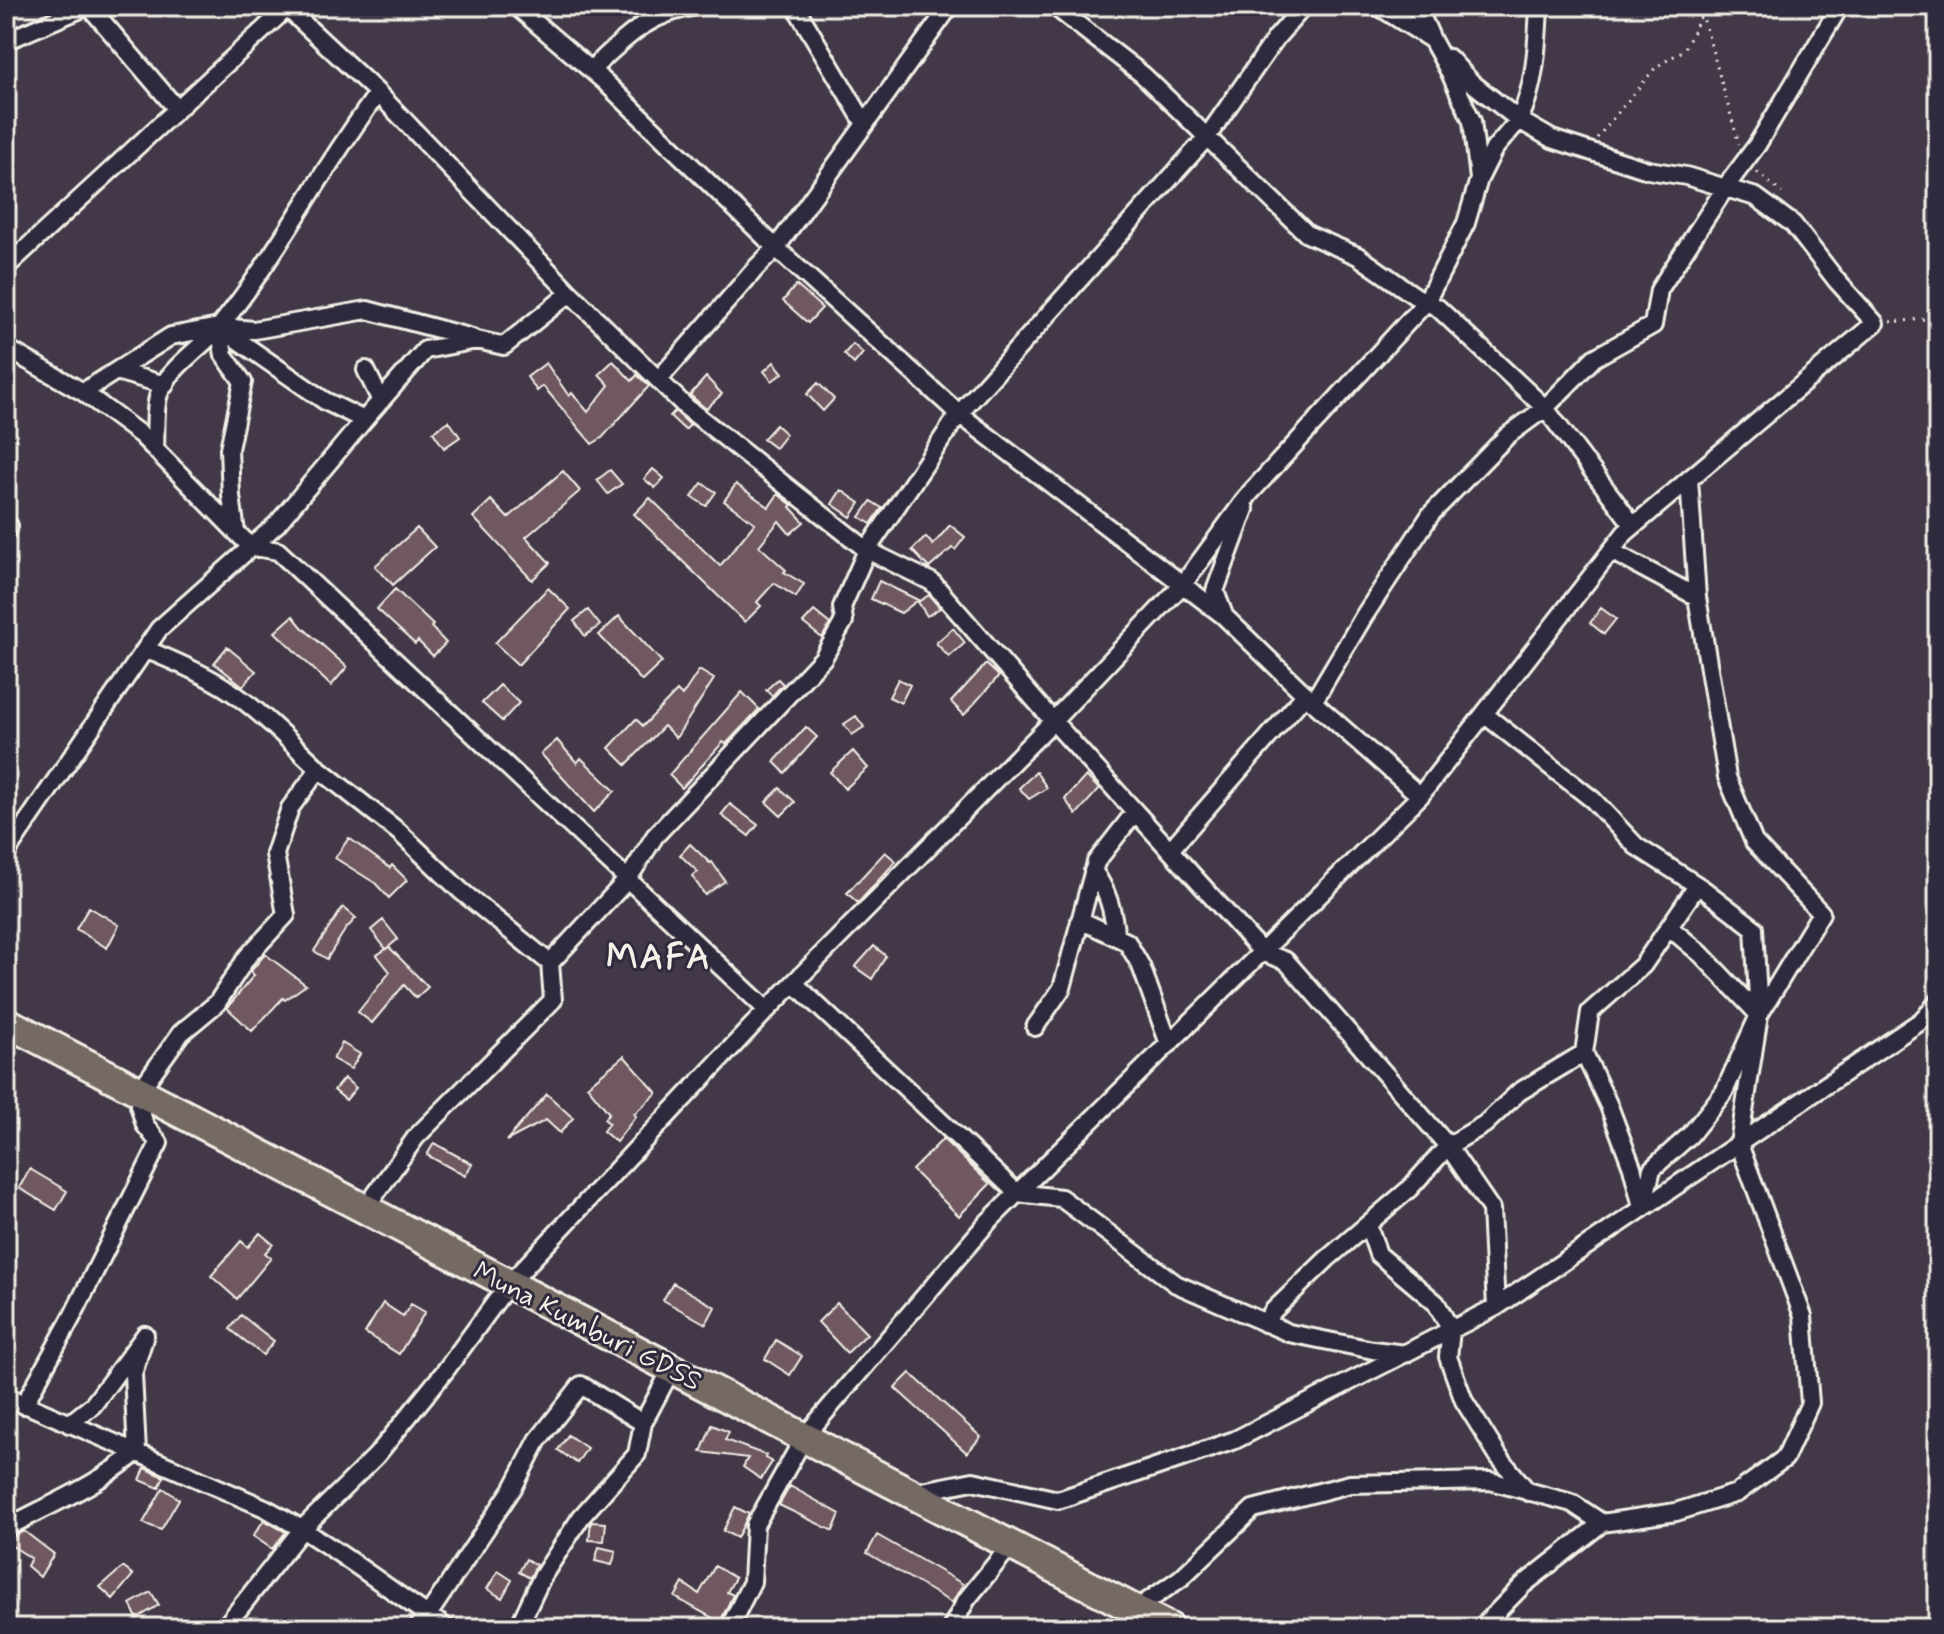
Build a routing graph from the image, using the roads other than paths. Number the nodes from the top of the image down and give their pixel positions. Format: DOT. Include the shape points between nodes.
graph roads {
  1 [pos="89,6"];
  2 [pos="516,6"];
  3 [pos="697,6"];
  4 [pos="795,6"];
  5 [pos="950,6"];
  6 [pos="1054,6"];
  7 [pos="1304,6"];
  8 [pos="1378,6"];
  9 [pos="1417,6"];
  10 [pos="1539,6"];
  11 [pos="1840,6"];
  12 [pos="287,7"];
  13 [pos="679,7"];
  14 [pos="1432,40"];
  15 [pos="6,41"];
  16 [pos="591,70"];
  17 [pos="378,93"];
  18 [pos="177,109"];
  19 [pos="1519,120"];
  20 [pos="865,124"];
  21 [pos="1207,137"];
  22 [pos="1479,179"];
  23 [pos="1726,188"];
  24 [pos="776,248"];
  25 [pos="6,267"];
  26 [pos="570,293"];
  27 [pos="1426,302"];
  28 [pos="219,327"];
  29 [pos="477,340"];
  30 [pos="6,348"];
  31 [pos="366,370"];
  32 [pos="116,371"];
  33 [pos="659,379"];
  34 [pos="165,385"];
  35 [pos="83,392"];
  36 [pos="381,401"];
  37 [pos="1545,408"];
  38 [pos="959,414"];
  39 [pos="364,420"];
  40 [pos="155,449"];
  41 [pos="1689,479"];
  42 [pos="1250,493"];
  43 [pos="1633,525"];
  44 [pos="236,532"];
  45 [pos="250,546"];
  46 [pos="867,550"];
  47 [pos="1611,551"];
  48 [pos="1184,583"];
  49 [pos="1697,597"];
  50 [pos="1224,616"];
  51 [pos="145,649"];
  52 [pos="1309,698"];
  53 [pos="1484,714"];
  54 [pos="1053,721"];
  55 [pos="319,769"];
  56 [pos="1420,796"];
  57 [pos="1135,812"];
  58 [pos="1170,850"];
  59 [pos="6,853"];
  60 [pos="1093,871"];
  61 [pos="628,879"];
  62 [pos="1697,886"];
  63 [pos="1080,920"];
  64 [pos="1670,928"];
  65 [pos="1115,935"];
  66 [pos="1262,952"];
  67 [pos="550,963"];
  68 [pos="795,984"];
  69 [pos="1938,1002"];
  70 [pos="767,1010"];
  71 [pos="1759,1015"];
  72 [pos="6,1022"];
  73 [pos="1035,1027"];
  74 [pos="1169,1044"];
  75 [pos="1584,1053"];
  76 [pos="139,1092"];
  77 [pos="1739,1144"];
  78 [pos="1448,1146"];
  79 [pos="1017,1193"];
  80 [pos="365,1209"];
  81 [pos="1642,1209"];
  82 [pos="1368,1225"];
  83 [pos="508,1285"];
  84 [pos="1496,1307"];
  85 [pos="1265,1323"];
  86 [pos="1451,1330"];
  87 [pos="1405,1354"];
  88 [pos="672,1368"];
  89 [pos="6,1396"];
  90 [pos="24,1405"];
  91 [pos="643,1423"];
  92 [pos="69,1424"];
  93 [pos="805,1436"];
  94 [pos="137,1452"];
  95 [pos="1528,1492"];
  96 [pos="912,1493"];
  97 [pos="1602,1523"];
  98 [pos="6,1528"];
  99 [pos="303,1528"];
  100 [pos="1011,1545"];
  101 [pos="1135,1610"];
  102 [pos="422,1622"];
  103 [pos="224,1628"];
  104 [pos="447,1628"];
  105 [pos="518,1628"];
  106 [pos="729,1628"];
  107 [pos="951,1628"];
  108 [pos="1170,1628"];
  109 [pos="1481,1628"];
  1 -- 15 [label="street"];
  1 -- 18 [label="street"];
  2 -- 16 [label="street"];
  3 -- 13 [label="street"];
  4 -- 20 [label="street"];
  5 -- 20 [label="street"];
  6 -- 21 [label="street" via="1143,75"];
  7 -- 21 [label="street"];
  8 -- 14 [label="street"];
  9 -- 14 [label="street"];
  10 -- 19 [label="street" via="1537,51 1528,102"];
  11 -- 23 [label="street"];
  12 -- 17 [label="street"];
  12 -- 18 [label="street"];
  13 -- 16 [label="street" via="649,19"];
  14 -- 19 [label="street" via="1472,83"];
  14 -- 22 [label="street" via="1472,121"];
  16 -- 24 [label="street"];
  17 -- 26 [label="street"];
  17 -- 28 [label="street"];
  18 -- 25 [label="street"];
  19 -- 22 [label="street" via="1494,149"];
  19 -- 23 [label="street" via="1552,139"];
  20 -- 24 [label="street"];
  21 -- 27 [label="street" via="1307,234 1358,256"];
  21 -- 38 [label="street"];
  22 -- 27 [label="street" via="1466,223"];
  23 -- 37 [label="street" via="1659,290 1653,325 1594,358"];
  23 -- 41 [label="street" via="1756,197 1793,224 1875,323"];
  24 -- 33 [label="street"];
  24 -- 38 [label="street"];
  26 -- 29 [label="street" via="504,346"];
  26 -- 33 [label="street"];
  27 -- 37 [label="street"];
  27 -- 42 [label="street"];
  28 -- 29 [label="street" via="254,330 367,310"];
  28 -- 32 [label="street" via="171,336"];
  28 -- 34 [label="street"];
  28 -- 39 [label="street" via="325,401"];
  28 -- 44 [label="street" via="224,355 243,382 229,449"];
  29 -- 36 [label="street" via="425,350"];
  30 -- 35 [label="street"];
  31 -- 36 [label="street"];
  32 -- 34 [label="street"];
  32 -- 35 [label="street"];
  33 -- 46 [label="street" via="686,407"];
  34 -- 40 [label="street" via="158,394"];
  35 -- 40 [label="street"];
  36 -- 39 [label="street"];
  37 -- 43 [label="street"];
  37 -- 52 [label="street" via="1507,436 1431,514"];
  38 -- 46 [label="street"];
  38 -- 48 [label="street"];
  39 -- 45 [label="street" via="277,524"];
  40 -- 44 [label="street"];
  41 -- 43 [label="street"];
  41 -- 49 [label="street"];
  42 -- 48 [label="street"];
  42 -- 50 [label="street" via="1215,591"];
  43 -- 47 [label="street"];
  44 -- 45 [label="street"];
  45 -- 51 [label="street" via="159,629"];
  45 -- 61 [label="street" via="278,551"];
  46 -- 54 [label="street" via="932,582"];
  46 -- 61 [label="street" via="842,607 844,621 823,658 655,836"];
  47 -- 49 [label="street"];
  47 -- 53 [label="street"];
  48 -- 50 [label="street"];
  48 -- 54 [label="street"];
  49 -- 71 [label="street" via="1727,777 1754,842 1821,913"];
  50 -- 52 [label="street"];
  51 -- 55 [label="street" via="226,688"];
  51 -- 59 [label="street"];
  52 -- 56 [label="street"];
  52 -- 58 [label="street"];
  53 -- 56 [label="street"];
  53 -- 62 [label="street" via="1593,800 1636,846"];
  54 -- 57 [label="street"];
  54 -- 68 [label="street"];
  55 -- 67 [label="street"];
  55 -- 76 [label="street" via="290,808 275,854 286,915 247,957 217,1003 181,1033"];
  56 -- 66 [label="street"];
  57 -- 58 [label="street"];
  57 -- 60 [label="street"];
  58 -- 66 [label="street"];
  60 -- 63 [label="street"];
  60 -- 65 [label="street" via="1115,919"];
  61 -- 67 [label="street"];
  61 -- 70 [label="street"];
  62 -- 64 [label="street"];
  62 -- 71 [label="street" via="1754,928"];
  63 -- 65 [label="street"];
  63 -- 73 [label="street" via="1062,988"];
  64 -- 71 [label="street"];
  64 -- 75 [label="street" via="1643,965 1590,1012"];
  65 -- 74 [label="street" via="1127,942 1141,966"];
  66 -- 74 [label="street"];
  66 -- 78 [label="street" via="1286,961"];
  67 -- 80 [label="street" via="553,1000 416,1137"];
  68 -- 70 [label="street"];
  68 -- 79 [label="street"];
  69 -- 77 [label="street" via="1921,1021"];
  70 -- 83 [label="street"];
  71 -- 77 [label="street"];
  71 -- 81 [label="street" via="1724,1092 1690,1135 1652,1169"];
  72 -- 76 [label="highway, Muna Kumburi GDSS"];
  74 -- 79 [label="street"];
  75 -- 78 [label="street" via="1519,1092 1485,1124"];
  75 -- 81 [label="street" via="1614,1118"];
  76 -- 80 [label="highway, Muna Kumburi GDSS"];
  76 -- 90 [label="street" via="145,1125 159,1143"];
  77 -- 81 [label="street"];
  77 -- 97 [label="street" via="1803,1316 1810,1403 1785,1458 1737,1493 1676,1512"];
  78 -- 82 [label="street"];
  78 -- 84 [label="street" via="1491,1209"];
  79 -- 85 [label="street" via="1061,1198 1176,1284"];
  79 -- 93 [label="street"];
  80 -- 83 [label="highway, Muna Kumburi GDSS"];
  81 -- 84 [label="street"];
  82 -- 85 [label="street"];
  82 -- 86 [label="street" via="1378,1254 1436,1303"];
  83 -- 88 [label="highway, Muna Kumburi GDSS"];
  83 -- 99 [label="street" via="376,1456"];
  84 -- 86 [label="street"];
  85 -- 87 [label="street" via="1289,1333"];
  86 -- 87 [label="street"];
  86 -- 95 [label="street" via="1448,1357 1464,1401"];
  87 -- 96 [label="street" via="1235,1440 1058,1500 973,1481"];
  88 -- 91 [label="street"];
  88 -- 93 [label="highway, Muna Kumburi GDSS"];
  89 -- 90 [label="street"];
  90 -- 92 [label="street"];
  91 -- 102 [label="street" via="581,1385 538,1440 513,1488"];
  91 -- 105 [label="street" via="637,1454 581,1517 542,1577"];
  92 -- 94 [label="street"];
  92 -- 94 [label="street" via="93,1405 145,1335 133,1374"];
  93 -- 96 [label="highway, Muna Kumburi GDSS"];
  93 -- 106 [label="street" via="755,1525 752,1582"];
  94 -- 98 [label="street" via="88,1487"];
  94 -- 99 [label="street"];
  95 -- 97 [label="street" via="1572,1503"];
  95 -- 101 [label="street" via="1490,1481 1350,1484 1253,1509 1181,1578"];
  96 -- 100 [label="highway, Muna Kumburi GDSS"];
  97 -- 109 [label="street" via="1523,1585"];
  99 -- 102 [label="street"];
  99 -- 103 [label="street"];
  100 -- 101 [label="highway, Muna Kumburi GDSS"];
  100 -- 107 [label="street" via="967,1599"];
  101 -- 108 [label="highway, Muna Kumburi GDSS"];
  102 -- 104 [label="street"];
}
